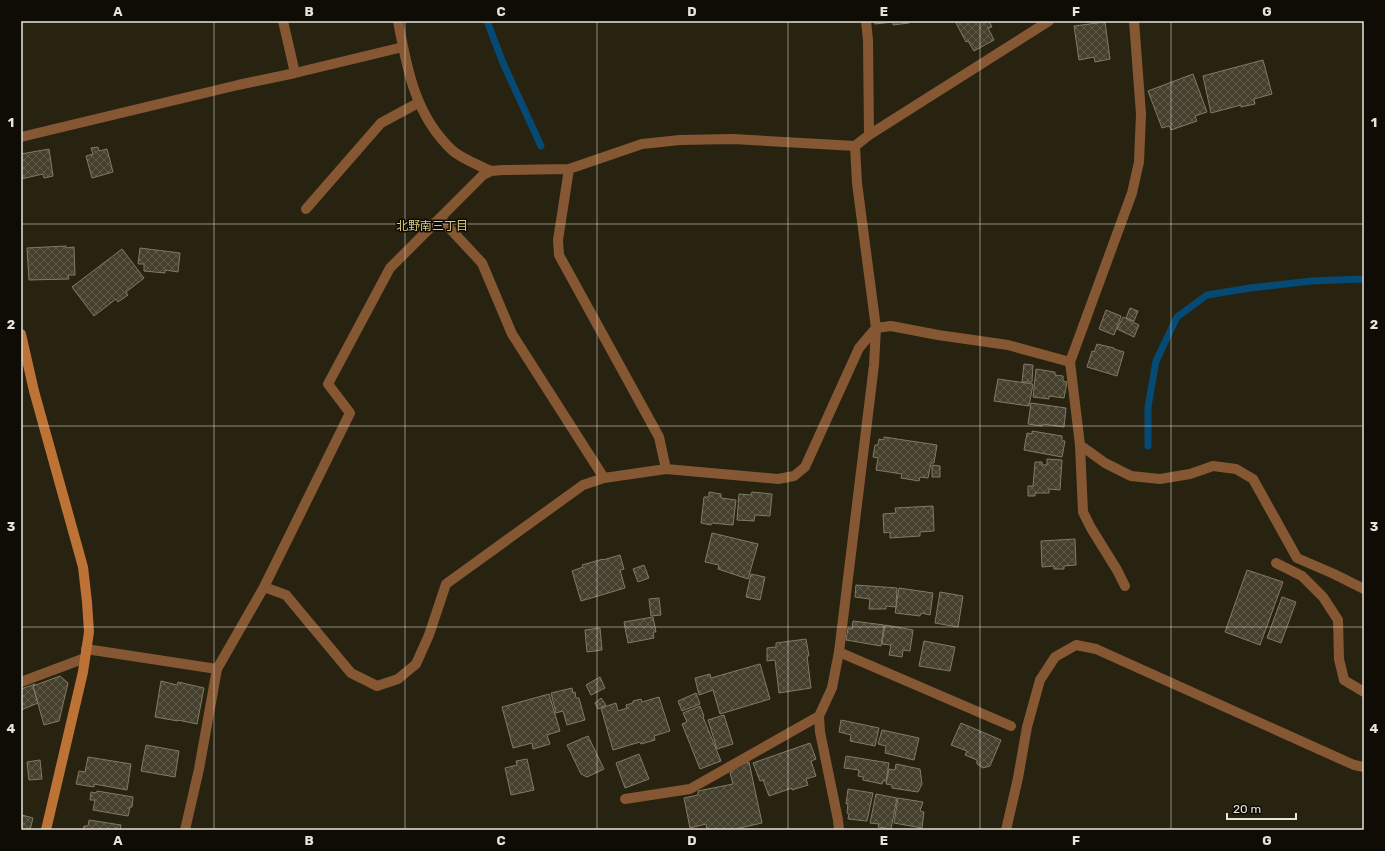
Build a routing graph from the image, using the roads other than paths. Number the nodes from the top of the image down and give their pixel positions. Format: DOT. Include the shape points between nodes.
graph roads {
  1 [pos="283,21"];
  2 [pos="398,21"];
  3 [pos="866,21"];
  4 [pos="1049,21"];
  5 [pos="1134,21"];
  6 [pos="403,47"];
  7 [pos="295,73"];
  8 [pos="418,103"];
  9 [pos="869,135"];
  10 [pos="21,137"];
  11 [pos="855,146"];
  12 [pos="569,169"];
  13 [pos="491,171"];
  14 [pos="306,209"];
  15 [pos="440,218"];
  16 [pos="876,328"];
  17 [pos="21,334"];
  18 [pos="23,355"];
  19 [pos="1070,362"];
  20 [pos="1080,445"];
  21 [pos="666,469"];
  22 [pos="604,478"];
  23 [pos="1276,563"];
  24 [pos="1124,586"];
  25 [pos="264,587"];
  26 [pos="1364,589"];
  27 [pos="839,652"];
  28 [pos="86,653"];
  29 [pos="217,669"];
  30 [pos="21,682"];
  31 [pos="1364,692"];
  32 [pos="819,716"];
  33 [pos="1011,726"];
  34 [pos="1364,767"];
  35 [pos="625,799"];
  36 [pos="46,830"];
  37 [pos="185,830"];
  38 [pos="839,830"];
  39 [pos="1006,830"];
  1 -- 7 [label="street"];
  2 -- 6 [label="street"];
  3 -- 9 [label="street"];
  4 -- 9 [label="street"];
  5 -- 19 [label="street" via="1141,114 1139,162 1132,193"];
  6 -- 7 [label="street"];
  6 -- 8 [label="street"];
  7 -- 10 [label="street"];
  8 -- 13 [label="street" via="432,126 454,151"];
  8 -- 14 [label="street" via="381,123"];
  9 -- 11 [label="street"];
  11 -- 12 [label="street" via="732,138 680,140 642,144"];
  11 -- 16 [label="street" via="857,183"];
  12 -- 13 [label="street"];
  12 -- 21 [label="street" via="558,240 560,255 659,437"];
  13 -- 15 [label="street"];
  15 -- 22 [label="street" via="482,264 512,334"];
  15 -- 25 [label="street" via="390,268 328,384 350,413"];
  16 -- 19 [label="street" via="891,326 1008,346"];
  16 -- 21 [label="street" via="859,348 805,467 794,476 778,479"];
  16 -- 27 [label="street" via="874,365"];
  17 -- 18 [label="street"];
  18 -- 28 [label="street" via="83,566 88,610"];
  19 -- 20 [label="street"];
  20 -- 24 [label="street" via="1083,512"];
  20 -- 26 [label="street" via="1105,463 1130,476 1160,479 1190,474 1213,466 1236,469 1253,479 1297,558"];
  21 -- 22 [label="street"];
  22 -- 25 [label="street" via="583,485 446,584 416,664 398,679 377,686 351,673 286,595"];
  23 -- 31 [label="street" via="1302,576 1322,597 1338,620 1339,659 1344,680"];
  25 -- 29 [label="street"];
  27 -- 32 [label="street" via="832,688"];
  27 -- 33 [label="street"];
  28 -- 29 [label="street"];
  28 -- 30 [label="street"];
  28 -- 36 [label="street"];
  29 -- 37 [label="street"];
  32 -- 35 [label="street" via="690,789"];
  32 -- 38 [label="street"];
  34 -- 39 [label="street" via="1354,765 1096,649 1076,645 1055,656 1040,680 1027,727"];
}
